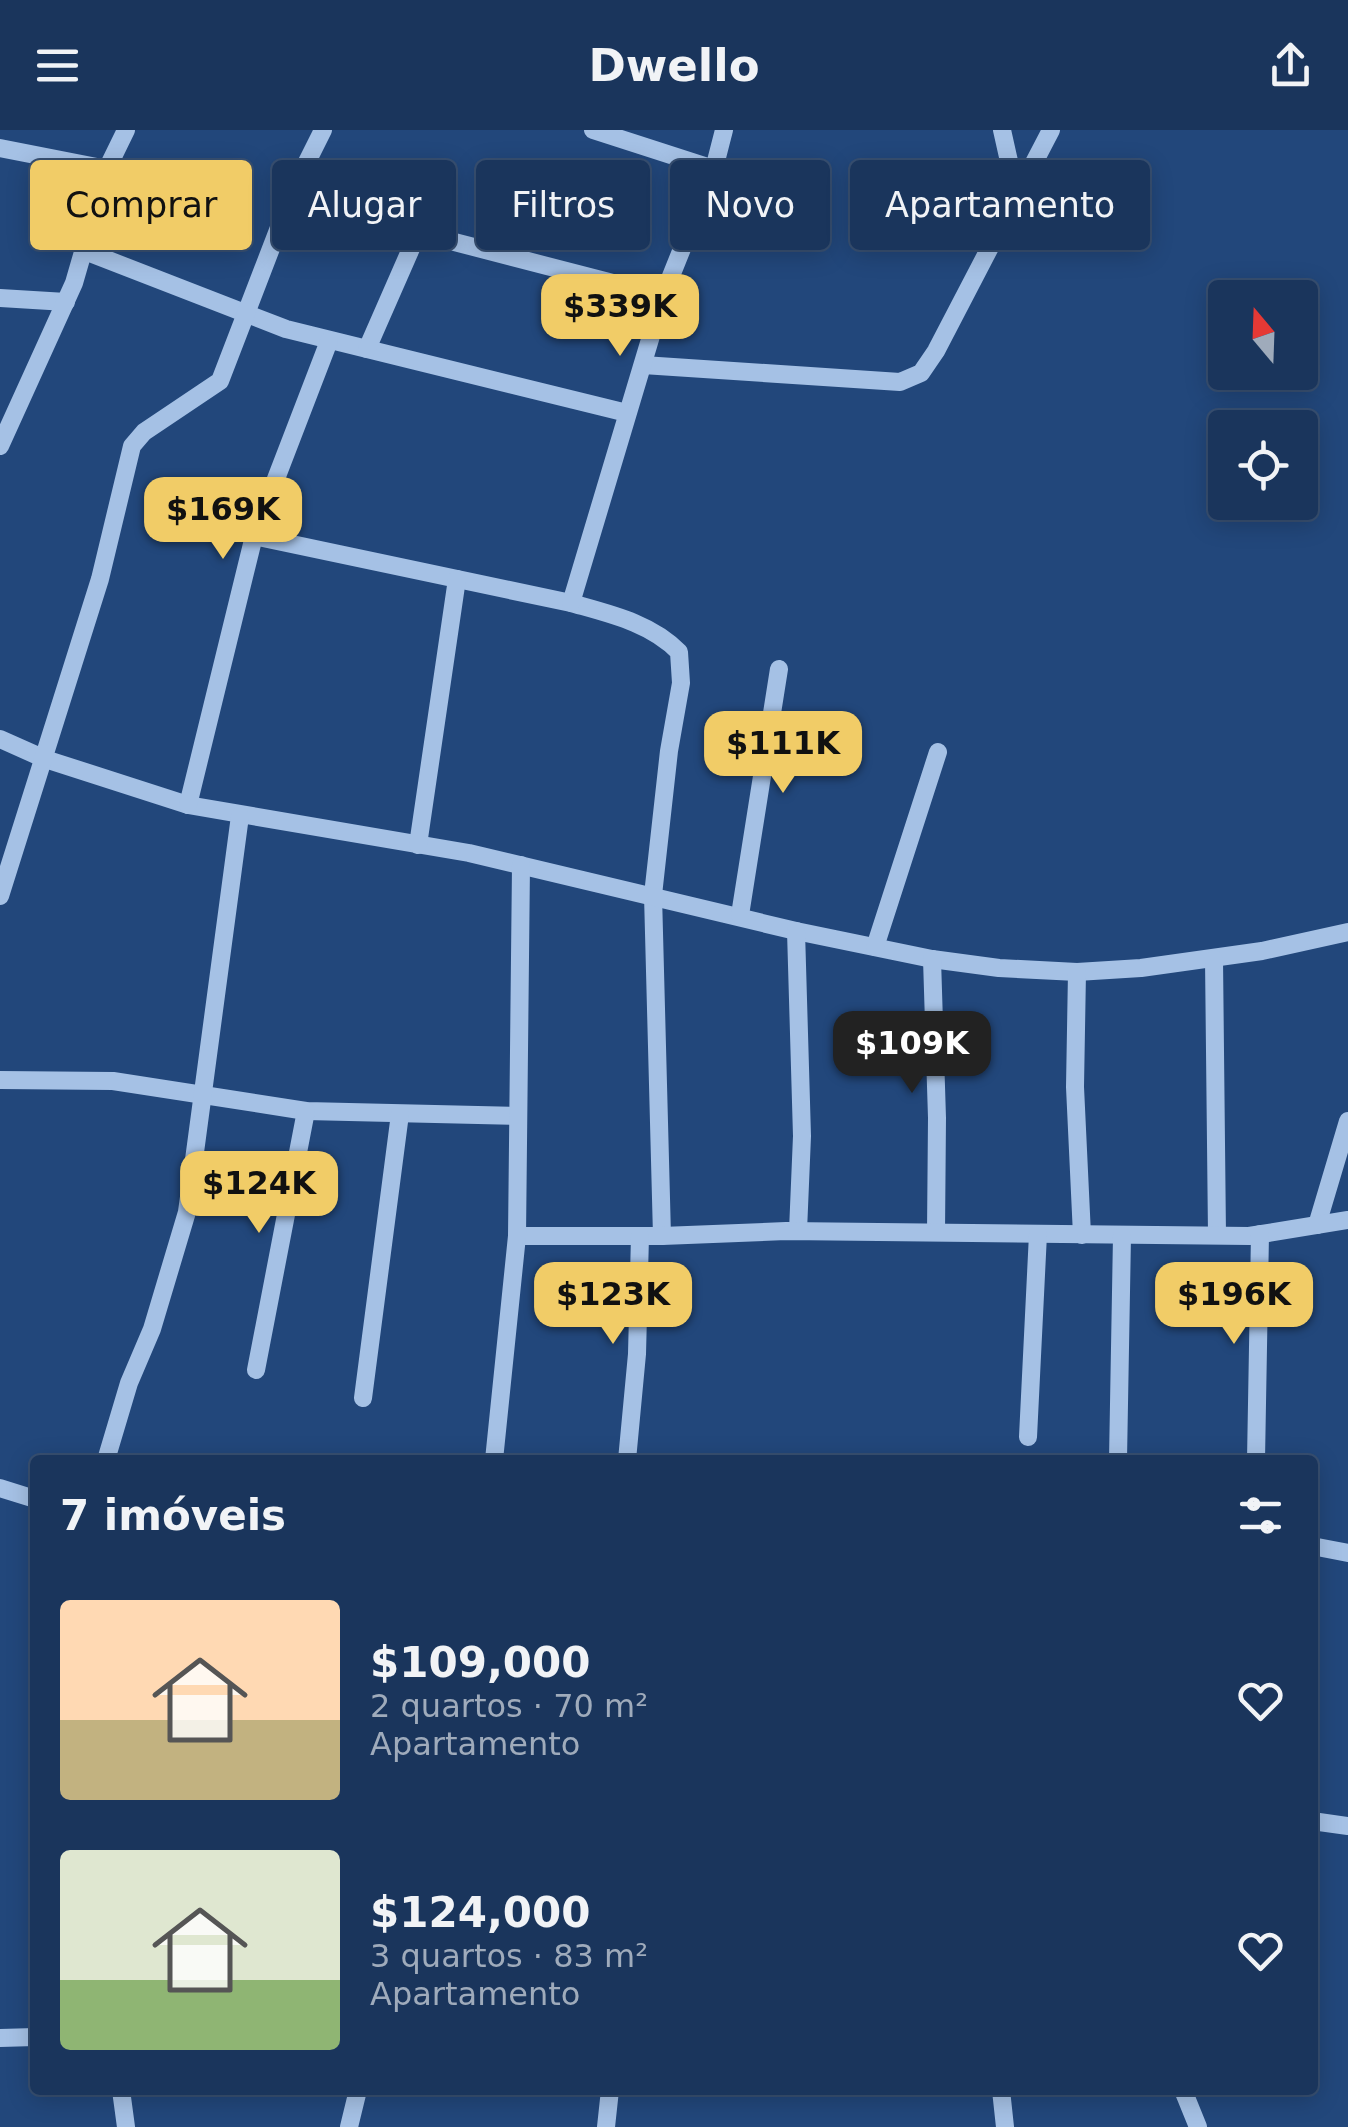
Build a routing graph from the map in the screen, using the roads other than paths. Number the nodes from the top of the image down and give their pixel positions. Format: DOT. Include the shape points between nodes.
graph roads {
  1 [pos="126,130"];
  2 [pos="323,130"];
  3 [pos="593,130"];
  4 [pos="724,130"];
  5 [pos="1002,130"];
  6 [pos="1050,130"];
  7 [pos="0,148"];
  8 [pos="61,160"];
  9 [pos="111,160"];
  10 [pos="686,160"];
  11 [pos="716,160"];
  12 [pos="1009,160"];
  13 [pos="1035,160"];
  14 [pos="682,250"];
  15 [pos="989,250"];
  16 [pos="85,252"];
  17 [pos="664,296"];
  18 [pos="0,298"];
  19 [pos="66,302"];
  20 [pos="246,315"];
  21 [pos="329,341"];
  22 [pos="366,349"];
  23 [pos="643,365"];
  24 [pos="627,413"];
  25 [pos="0,446"];
  26 [pos="254,536"];
  27 [pos="457,579"];
  28 [pos="572,604"];
  29 [pos="779,669"];
  30 [pos="0,739"];
  31 [pos="938,752"];
  32 [pos="46,759"];
  33 [pos="188,805"];
  34 [pos="240,816"];
  35 [pos="418,846"];
  36 [pos="522,865"];
  37 [pos="653,895"];
  38 [pos="0,896"];
  39 [pos="740,915"];
  40 [pos="796,930"];
  41 [pos="1348,932"];
  42 [pos="875,947"];
  43 [pos="932,959"];
  44 [pos="1214,959"];
  45 [pos="1078,972"];
  46 [pos="0,1080"];
  47 [pos="203,1093"];
  48 [pos="306,1111"];
  49 [pos="400,1114"];
  50 [pos="518,1116"];
  51 [pos="1348,1121"];
  52 [pos="1348,1220"];
  53 [pos="1317,1225"];
  54 [pos="798,1231"];
  55 [pos="936,1232"];
  56 [pos="1038,1234"];
  57 [pos="1082,1234"];
  58 [pos="1260,1234"];
  59 [pos="517,1236"];
  60 [pos="640,1236"];
  61 [pos="662,1236"];
  62 [pos="1122,1236"];
  63 [pos="1217,1236"];
  64 [pos="256,1370"];
  65 [pos="363,1398"];
  66 [pos="1028,1437"];
  67 [pos="107,1455"];
  68 [pos="495,1455"];
  69 [pos="627,1455"];
  70 [pos="1118,1455"];
  71 [pos="1256,1455"];
  72 [pos="0,1488"];
  73 [pos="30,1497"];
  74 [pos="1318,1547"];
  75 [pos="1348,1553"];
  76 [pos="1318,1822"];
  77 [pos="1348,1826"];
  78 [pos="30,2037"];
  79 [pos="0,2038"];
  80 [pos="122,2095"];
  81 [pos="357,2095"];
  82 [pos="609,2095"];
  83 [pos="1002,2095"];
  84 [pos="1185,2095"];
  85 [pos="126,2127"];
  86 [pos="349,2127"];
  87 [pos="606,2127"];
  88 [pos="1005,2127"];
  89 [pos="1198,2127"];
  1 -- 9 [label="street"];
  2 -- 20 [label="street"];
  3 -- 10 [label="street"];
  4 -- 11 [label="street"];
  5 -- 12 [label="street"];
  6 -- 13 [label="street"];
  7 -- 8 [label="street"];
  14 -- 17 [label="street"];
  15 -- 23 [label="street" via="936,352 921,374 900,382"];
  16 -- 19 [label="street"];
  16 -- 20 [label="street"];
  17 -- 22 [label="street" via="422,238 413,244"];
  17 -- 23 [label="street"];
  18 -- 19 [label="street"];
  19 -- 25 [label="street"];
  20 -- 21 [label="street"];
  20 -- 32 [label="street" via="220,380 132,446"];
  21 -- 22 [label="street"];
  21 -- 26 [label="street"];
  22 -- 24 [label="street"];
  23 -- 24 [label="street"];
  24 -- 28 [label="street"];
  26 -- 27 [label="street"];
  26 -- 33 [label="street"];
  27 -- 28 [label="street"];
  27 -- 35 [label="street"];
  28 -- 37 [label="street" via="663,635 679,652"];
  29 -- 39 [label="street"];
  30 -- 32 [label="street"];
  31 -- 42 [label="street"];
  32 -- 33 [label="street"];
  32 -- 38 [label="street"];
  33 -- 34 [label="street"];
  34 -- 35 [label="street"];
  34 -- 47 [label="street"];
  35 -- 36 [label="street"];
  36 -- 37 [label="street"];
  36 -- 50 [label="street"];
  37 -- 39 [label="street"];
  37 -- 61 [label="street"];
  39 -- 40 [label="street"];
  40 -- 42 [label="street"];
  40 -- 54 [label="street"];
  41 -- 44 [label="street"];
  42 -- 43 [label="street"];
  43 -- 45 [label="street"];
  43 -- 55 [label="street"];
  44 -- 45 [label="street"];
  44 -- 63 [label="street"];
  45 -- 57 [label="street"];
  46 -- 47 [label="street" via="113,1082"];
  47 -- 48 [label="street"];
  47 -- 67 [label="street" via="188,1212"];
  48 -- 49 [label="street"];
  48 -- 64 [label="street"];
  49 -- 50 [label="street"];
  49 -- 65 [label="street"];
  50 -- 59 [label="street"];
  51 -- 53 [label="street"];
  52 -- 53 [label="street"];
  53 -- 58 [label="street"];
  54 -- 55 [label="street"];
  54 -- 61 [label="street"];
  55 -- 56 [label="street"];
  56 -- 57 [label="street"];
  56 -- 66 [label="street"];
  57 -- 62 [label="street"];
  58 -- 63 [label="street"];
  58 -- 71 [label="street"];
  59 -- 60 [label="street"];
  59 -- 68 [label="street"];
  60 -- 61 [label="street"];
  60 -- 69 [label="street"];
  62 -- 63 [label="street"];
  62 -- 70 [label="street"];
  72 -- 73 [label="street"];
  74 -- 75 [label="street"];
  76 -- 77 [label="street"];
  78 -- 79 [label="street"];
  80 -- 85 [label="street"];
  81 -- 86 [label="street"];
  82 -- 87 [label="street"];
  83 -- 88 [label="street"];
  84 -- 89 [label="street"];
}
